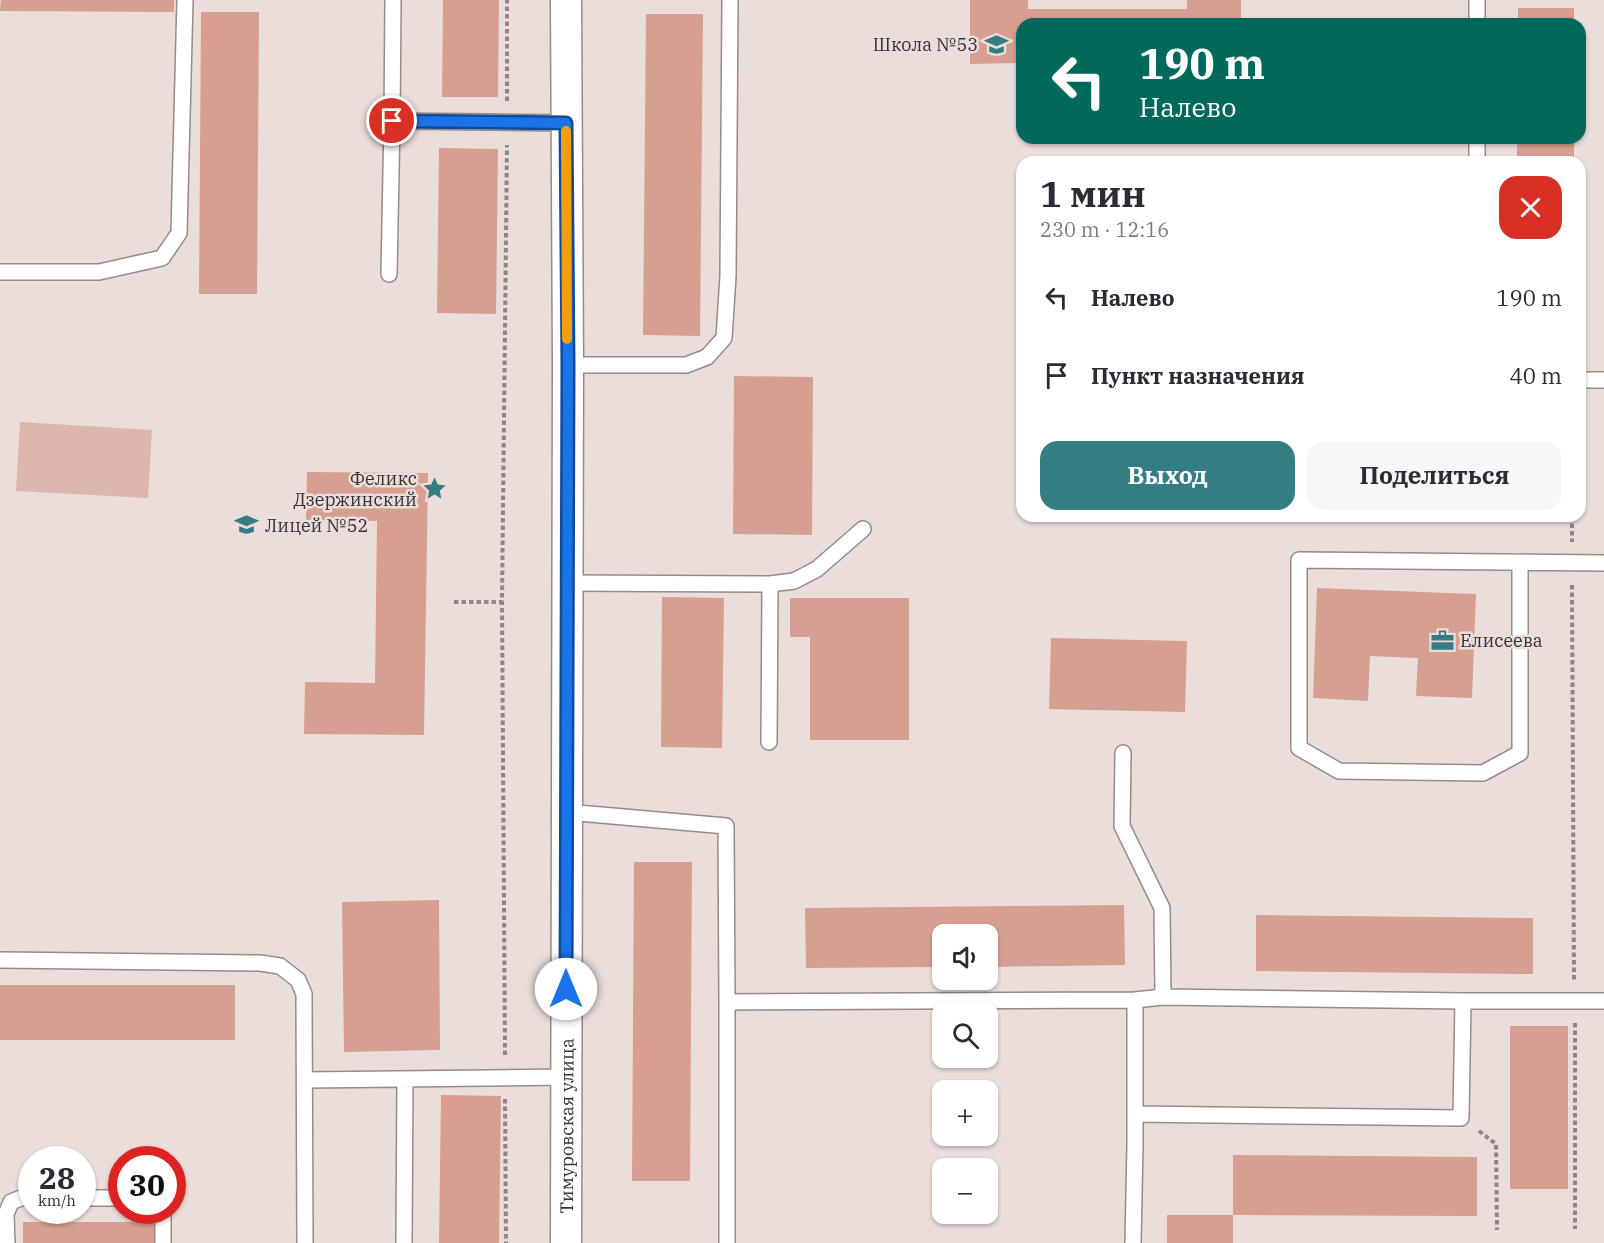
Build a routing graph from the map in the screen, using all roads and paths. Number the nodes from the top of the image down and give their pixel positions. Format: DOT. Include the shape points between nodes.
graph roads {
  1 [pos="185,0"];
  2 [pos="393,0"];
  3 [pos="507,0"];
  4 [pos="566,0"];
  5 [pos="730,0"];
  6 [pos="1477,0"];
  7 [pos="1477,18"];
  8 [pos="392,121"];
  9 [pos="507,123"];
  10 [pos="566,123"];
  11 [pos="0,272"];
  12 [pos="389,274"];
  13 [pos="568,365"];
  14 [pos="1586,380"];
  15 [pos="1604,380"];
  16 [pos="1572,522"];
  17 [pos="863,529"];
  18 [pos="1520,562"];
  19 [pos="1572,563"];
  20 [pos="1604,563"];
  21 [pos="567,583"];
  22 [pos="770,584"];
  23 [pos="454,602"];
  24 [pos="502,602"];
  25 [pos="769,742"];
  26 [pos="1123,753"];
  27 [pos="567,812"];
  28 [pos="0,960"];
  29 [pos="1162,997"];
  30 [pos="1135,1000"];
  31 [pos="1575,1000"];
  32 [pos="1463,1001"];
  33 [pos="1604,1001"];
  34 [pos="727,1002"];
  35 [pos="566,1077"];
  36 [pos="506,1078"];
  37 [pos="405,1079"];
  38 [pos="305,1080"];
  39 [pos="1135,1114"];
  40 [pos="1461,1118"];
  41 [pos="18,1199"];
  42 [pos="163,1224"];
  43 [pos="1575,1229"];
  44 [pos="1497,1230"];
  45 [pos="7,1243"];
  46 [pos="163,1243"];
  47 [pos="305,1243"];
  48 [pos="404,1243"];
  49 [pos="506,1243"];
  50 [pos="566,1243"];
  51 [pos="727,1243"];
  52 [pos="1132,1243"];
  1 -- 11 [label="lane" via="179,233 162,258 99,272"];
  2 -- 8 [label="lane"];
  3 -- 9 [label="path"];
  4 -- 10 [label="street, Тимуровская улица"];
  5 -- 13 [label="lane" via="724,338 707,357 686,365"];
  6 -- 7 [label="lane"];
  8 -- 9 [label="lane"];
  8 -- 12 [label="lane"];
  9 -- 10 [label="lane"];
  9 -- 24 [label="path"];
  10 -- 13 [label="street, Тимуровская улица"];
  13 -- 21 [label="street, Тимуровская улица"];
  14 -- 15 [label="lane"];
  16 -- 19 [label="path"];
  17 -- 22 [label="lane" via="817,569 794,581"];
  18 -- 18 [label="lane" via="1299,560 1299,748 1339,771 1483,773 1520,753"];
  18 -- 19 [label="lane"];
  19 -- 20 [label="lane"];
  19 -- 31 [label="path"];
  21 -- 22 [label="lane"];
  21 -- 27 [label="street, Тимуровская улица"];
  22 -- 25 [label="lane"];
  23 -- 24 [label="path"];
  24 -- 36 [label="path"];
  26 -- 29 [label="lane" via="1122,826 1162,908"];
  27 -- 34 [label="lane" via="726,826"];
  27 -- 35 [label="street, Тимуровская улица"];
  28 -- 38 [label="lane" via="280,966 298,980 304,994"];
  29 -- 30 [label="lane"];
  29 -- 32 [label="lane"];
  30 -- 34 [label="lane"];
  30 -- 39 [label="lane"];
  31 -- 32 [label="lane"];
  31 -- 33 [label="lane"];
  31 -- 43 [label="path"];
  32 -- 40 [label="lane"];
  34 -- 51 [label="lane"];
  35 -- 36 [label="lane"];
  35 -- 50 [label="street, Тимуровская улица"];
  36 -- 37 [label="lane"];
  36 -- 49 [label="path"];
  37 -- 38 [label="lane"];
  37 -- 48 [label="lane"];
  38 -- 47 [label="lane"];
  39 -- 40 [label="lane"];
  39 -- 52 [label="lane"];
  40 -- 44 [label="path" via="1496,1144"];
  41 -- 45 [label="lane" via="11,1202 6,1214"];
  42 -- 46 [label="lane"];
}
